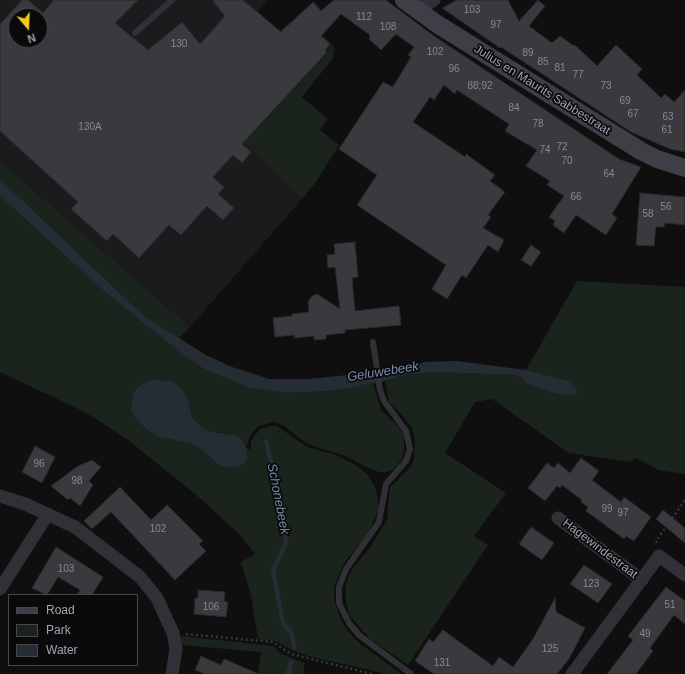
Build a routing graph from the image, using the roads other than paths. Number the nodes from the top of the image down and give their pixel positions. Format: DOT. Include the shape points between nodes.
graph roads {
  1 [pos="172,0"];
  2 [pos="434,0"];
  3 [pos="411,5"];
  4 [pos="135,33"];
  5 [pos="685,168"];
  6 [pos="373,342"];
  7 [pos="0,496"];
  8 [pos="48,514"];
  9 [pos="558,518"];
  10 [pos="685,575"];
  11 [pos="642,580"];
  12 [pos="0,589"];
  13 [pos="172,674"];
  14 [pos="411,674"];
  15 [pos="572,674"];
  1 -- 4 [label="lane"];
  2 -- 3 [label="street"];
  3 -- 5 [label="street, Julius en Maurits Sabbestraat" via="437,24 641,152"];
  6 -- 14 [label="lane" via="380,390 384,401 406,431 410,449 406,461 386,484 379,522 346,569 339,587 339,603 349,623 359,635"];
  7 -- 8 [label="street"];
  8 -- 12 [label="street"];
  8 -- 13 [label="street" via="75,527 140,577 157,598 174,633 176,649"];
  9 -- 11 [label="street, Hagewindestraat"];
  10 -- 11 [label="street, Hagewindestraat" via="659,556"];
  11 -- 15 [label="street, Hagewindestraat"];
}
